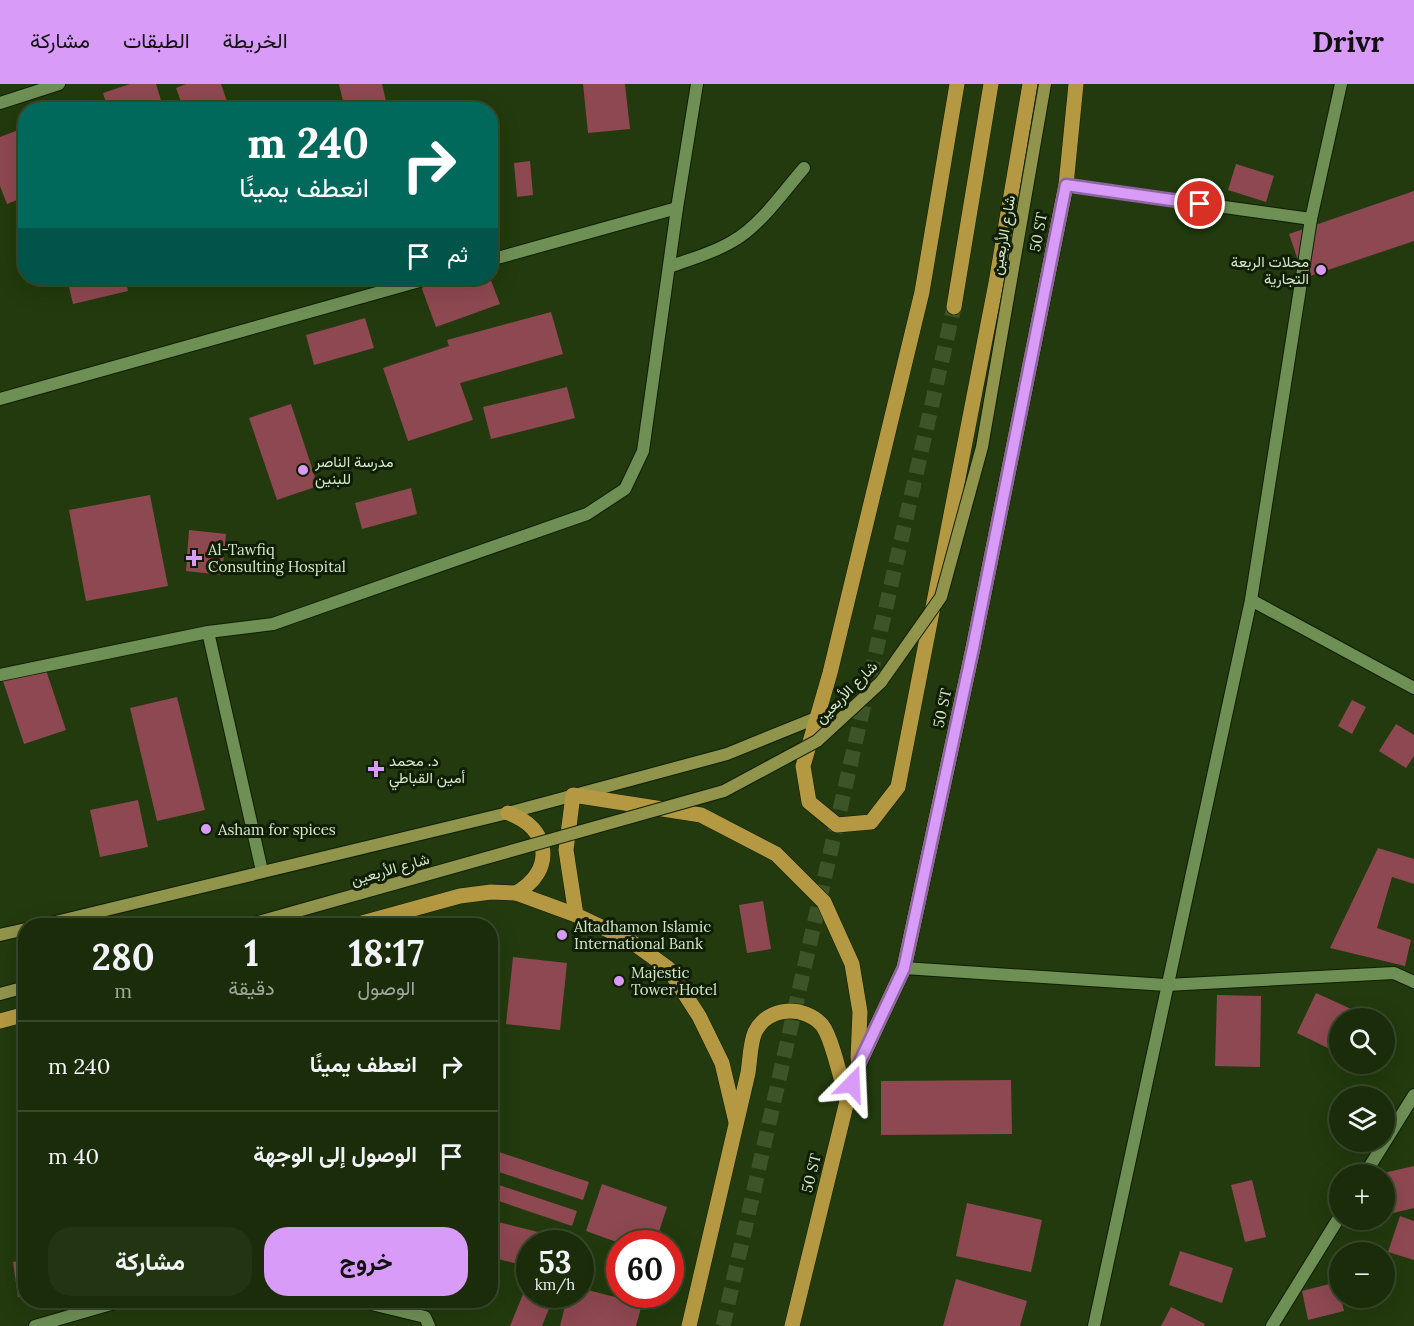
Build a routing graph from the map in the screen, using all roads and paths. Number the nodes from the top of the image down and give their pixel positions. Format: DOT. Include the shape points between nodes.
graph roads {
  1 [pos="59,84"];
  2 [pos="697,84"];
  3 [pos="957,84"];
  4 [pos="991,84"];
  5 [pos="1030,84"];
  6 [pos="1045,84"];
  7 [pos="1076,84"];
  8 [pos="1341,84"];
  9 [pos="0,103"];
  10 [pos="804,168"];
  11 [pos="1066,185"];
  12 [pos="677,208"];
  13 [pos="1311,219"];
  14 [pos="498,258"];
  15 [pos="669,267"];
  16 [pos="405,285"];
  17 [pos="954,307"];
  18 [pos="0,399"];
  19 [pos="1251,600"];
  20 [pos="208,632"];
  21 [pos="830,673"];
  22 [pos="0,675"];
  23 [pos="1414,688"];
  24 [pos="573,795"];
  25 [pos="508,813"];
  26 [pos="262,871"];
  27 [pos="516,893"];
  28 [pos="576,915"];
  29 [pos="71,918"];
  30 [pos="272,918"];
  31 [pos="380,918"];
  32 [pos="18,931"];
  33 [pos="0,935"];
  34 [pos="904,968"];
  35 [pos="1414,982"];
  36 [pos="1167,985"];
  37 [pos="18,989"];
  38 [pos="0,994"];
  39 [pos="18,1016"];
  40 [pos="0,1021"];
  41 [pos="857,1068"];
  42 [pos="1414,1095"];
  43 [pos="847,1101"];
  44 [pos="736,1122"];
  45 [pos="1371,1164"];
  46 [pos="1331,1230"];
  47 [pos="97,1308"];
  48 [pos="388,1308"];
  49 [pos="35,1326"];
  50 [pos="429,1326"];
  51 [pos="689,1326"];
  52 [pos="792,1326"];
  53 [pos="1094,1326"];
  54 [pos="1272,1326"];
  1 -- 9 [label="street"];
  2 -- 12 [label="street"];
  3 -- 21 [label="main road" via="922,292"];
  4 -- 17 [label="main road"];
  5 -- 21 [label="main road" via="996,283 898,787 871,822 837,825 809,802 803,766"];
  6 -- 30 [label="main road, شارع الأربعين, bridge" via="982,447 944,587 941,597 881,681 818,741 724,791"];
  7 -- 11 [label="main road, 50 ST"];
  8 -- 13 [label="street"];
  10 -- 15 [label="street" via="749,230 734,241"];
  11 -- 13 [label="street"];
  11 -- 34 [label="main road, 50 ST" via="976,637"];
  12 -- 14 [label="street"];
  12 -- 15 [label="street"];
  13 -- 19 [label="street"];
  15 -- 20 [label="street" via="643,451 625,489 587,514 273,624"];
  16 -- 18 [label="street"];
  19 -- 23 [label="street"];
  19 -- 36 [label="street"];
  20 -- 22 [label="street"];
  20 -- 26 [label="street"];
  21 -- 24 [label="main road, شارع الأربعين" via="816,718 727,754"];
  24 -- 25 [label="main road, شارع الأربعين"];
  24 -- 28 [label="main road" via="566,850"];
  24 -- 41 [label="main road" via="701,815 776,854 824,902 852,964 860,1012"];
  25 -- 26 [label="main road, شارع الأربعين"];
  25 -- 27 [label="main road" via="531,825 540,836 543,849 543,863 537,876"];
  26 -- 29 [label="main road, شارع الأربعين"];
  27 -- 28 [label="main road"];
  27 -- 31 [label="main road" via="460,896"];
  28 -- 44 [label="main road" via="629,940 668,968 699,1016 722,1063"];
  32 -- 33 [label="main road"];
  34 -- 36 [label="street"];
  34 -- 41 [label="main road, 50 ST"];
  35 -- 36 [label="street" via="1394,973"];
  36 -- 53 [label="street"];
  37 -- 38 [label="main road"];
  39 -- 40 [label="main road"];
  41 -- 43 [label="main road, 50 ST"];
  42 -- 45 [label="street"];
  43 -- 44 [label="main road" via="823,1026 807,1013 785,1010 764,1019 754,1033"];
  43 -- 52 [label="main road, 50 ST"];
  44 -- 51 [label="main road"];
  46 -- 54 [label="street"];
  47 -- 49 [label="street"];
  48 -- 50 [label="street" via="425,1317"];
}
